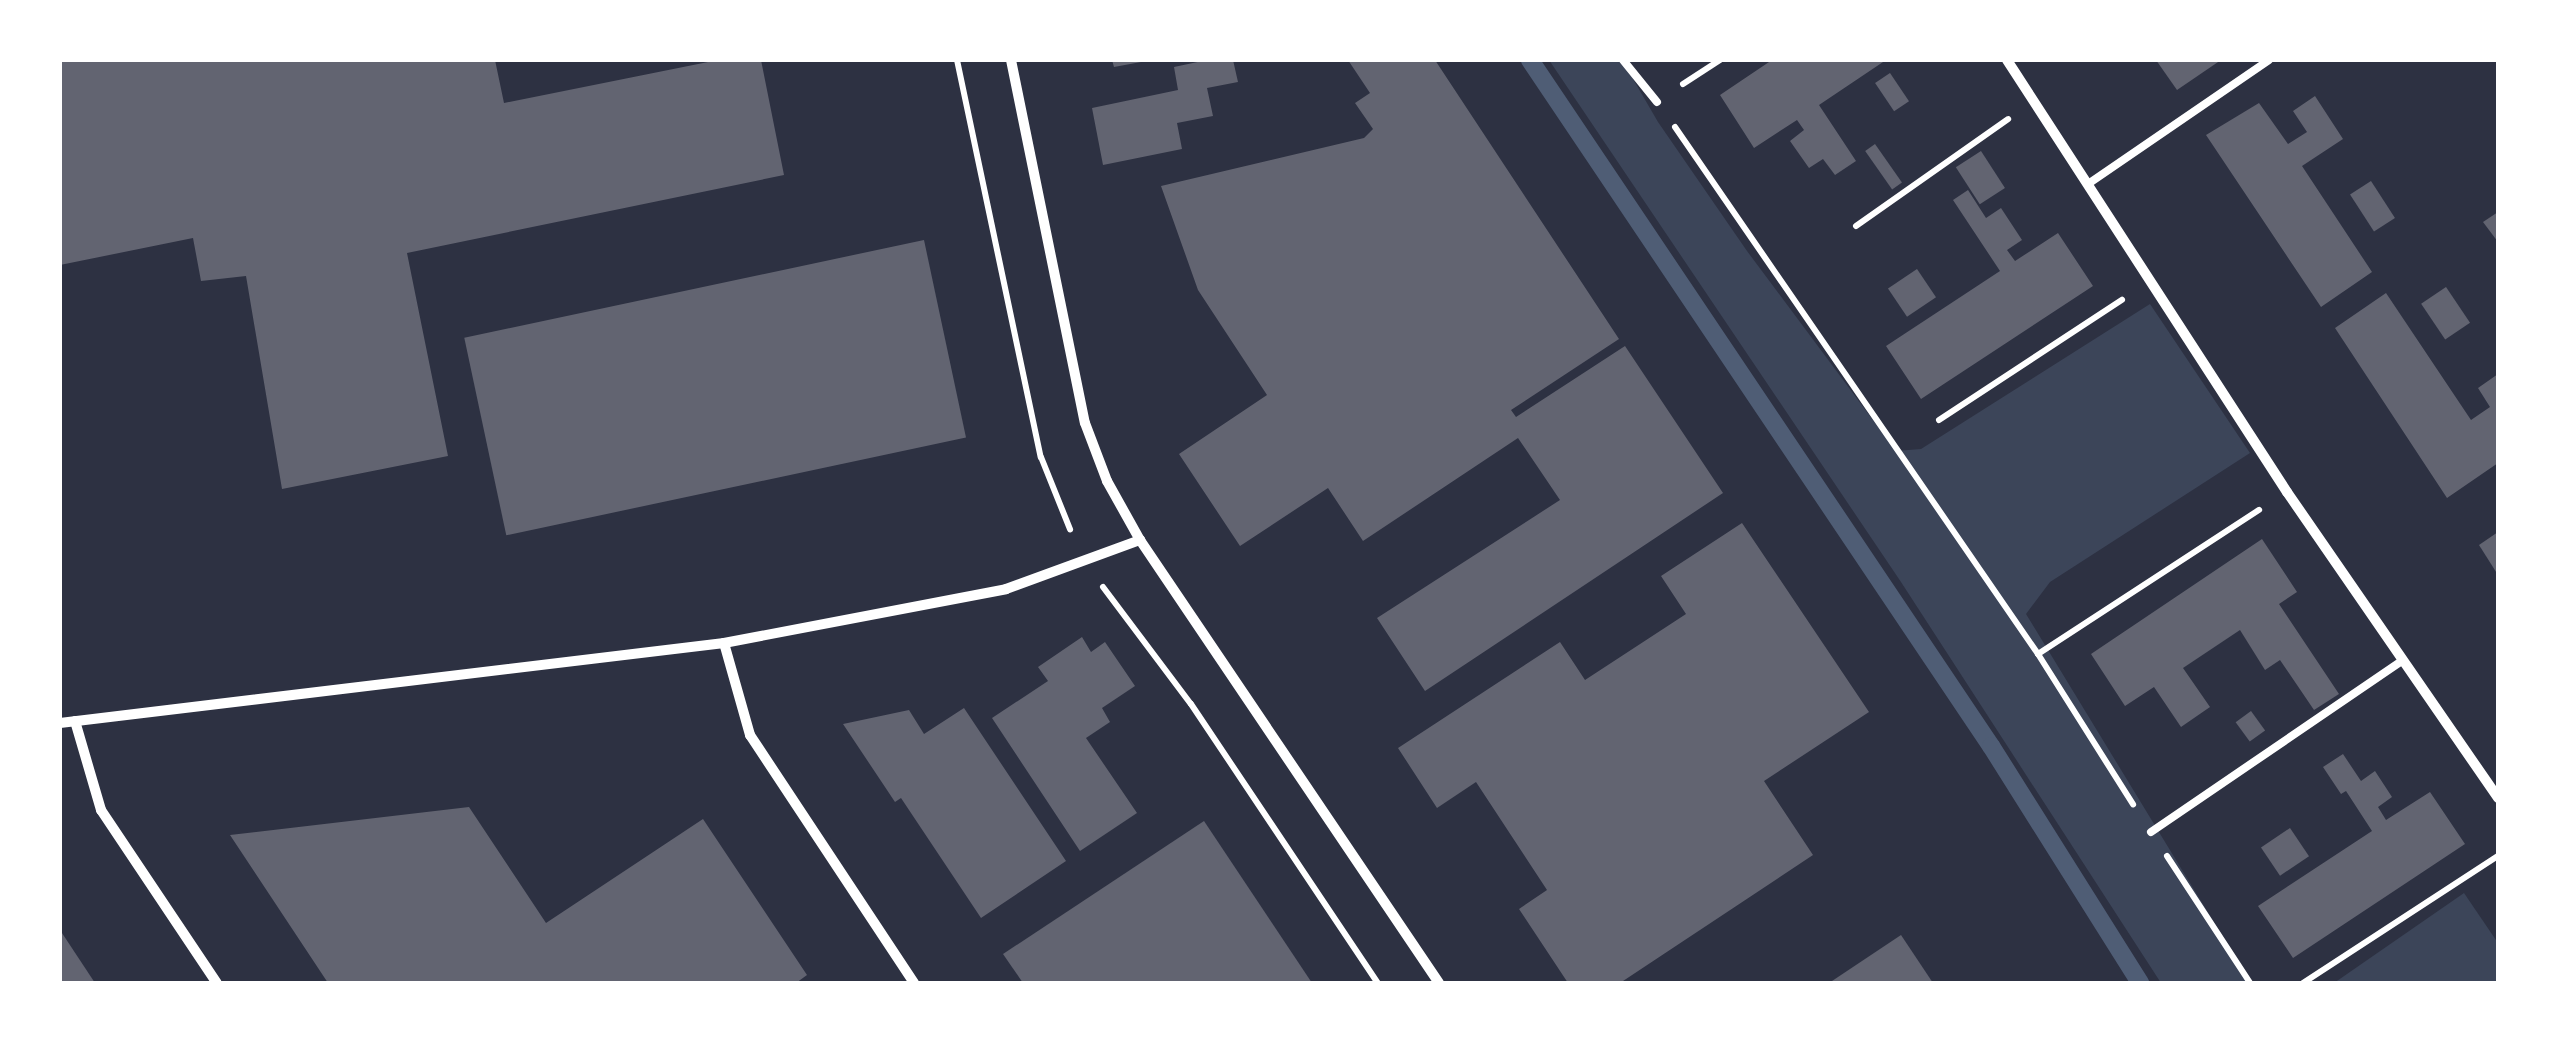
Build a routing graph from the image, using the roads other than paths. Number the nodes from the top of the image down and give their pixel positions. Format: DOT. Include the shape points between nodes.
graph roads {
  1 [pos="1011,60"];
  2 [pos="1623,60"];
  3 [pos="2007,60"];
  4 [pos="2269,60"];
  5 [pos="1657,102"];
  6 [pos="2088,184"];
  7 [pos="1140,540"];
  8 [pos="724,643"];
  9 [pos="2403,660"];
  10 [pos="75,721"];
  11 [pos="60,723"];
  12 [pos="2498,798"];
  13 [pos="2151,832"];
  14 [pos="217,983"];
  15 [pos="914,983"];
  16 [pos="1440,983"];
  1 -- 7 [label="street" via="1085,423"];
  2 -- 5 [label="lane"];
  3 -- 6 [label="street"];
  4 -- 6 [label="lane"];
  6 -- 9 [label="street"];
  7 -- 8 [label="street" via="1006,588"];
  7 -- 16 [label="street"];
  8 -- 10 [label="street"];
  8 -- 15 [label="street" via="750,736"];
  9 -- 12 [label="street"];
  9 -- 13 [label="lane"];
  10 -- 11 [label="street"];
  10 -- 14 [label="street" via="101,810"];
}
